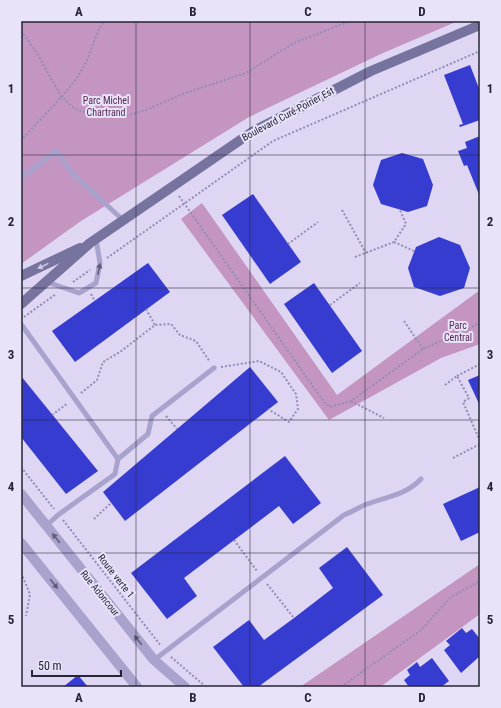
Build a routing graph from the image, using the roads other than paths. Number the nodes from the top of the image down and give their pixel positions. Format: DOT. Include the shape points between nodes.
graph roads {
  1 [pos="480,25"];
  2 [pos="21,178"];
  3 [pos="123,220"];
  4 [pos="93,241"];
  5 [pos="21,276"];
  6 [pos="47,282"];
  7 [pos="21,304"];
  8 [pos="21,324"];
  9 [pos="214,368"];
  10 [pos="118,459"];
  11 [pos="421,479"];
  12 [pos="21,494"];
  13 [pos="46,526"];
  14 [pos="21,543"];
  15 [pos="154,660"];
  16 [pos="137,687"];
  17 [pos="185,687"];
  1 -- 3 [label="main road, Boulevard Curé-Poirier Est" via="371,71 252,132"];
  2 -- 3 [label="lane" via="56,152 74,175"];
  3 -- 4 [label="main road, Boulevard Curé-Poirier Est"];
  4 -- 5 [label="main road, Boulevard Curé-Poirier Est, one-way"];
  4 -- 6 [label="main road, Boulevard Curé-Poirier Est"];
  6 -- 4 [label="lane, one-way" via="79,293 96,283 100,263"];
  6 -- 7 [label="main road, Boulevard Curé-Poirier Est"];
  8 -- 10 [label="lane"];
  9 -- 10 [label="lane" via="152,416 148,434"];
  10 -- 13 [label="lane" via="115,474"];
  11 -- 15 [label="lane" via="398,495 366,505 344,516"];
  12 -- 13 [label="street, Rue Adoncour"];
  15 -- 13 [label="street, Rue Adoncour, one-way"];
  14 -- 16 [label="street, one-way"];
  15 -- 17 [label="street, Rue Adoncour"];
}
